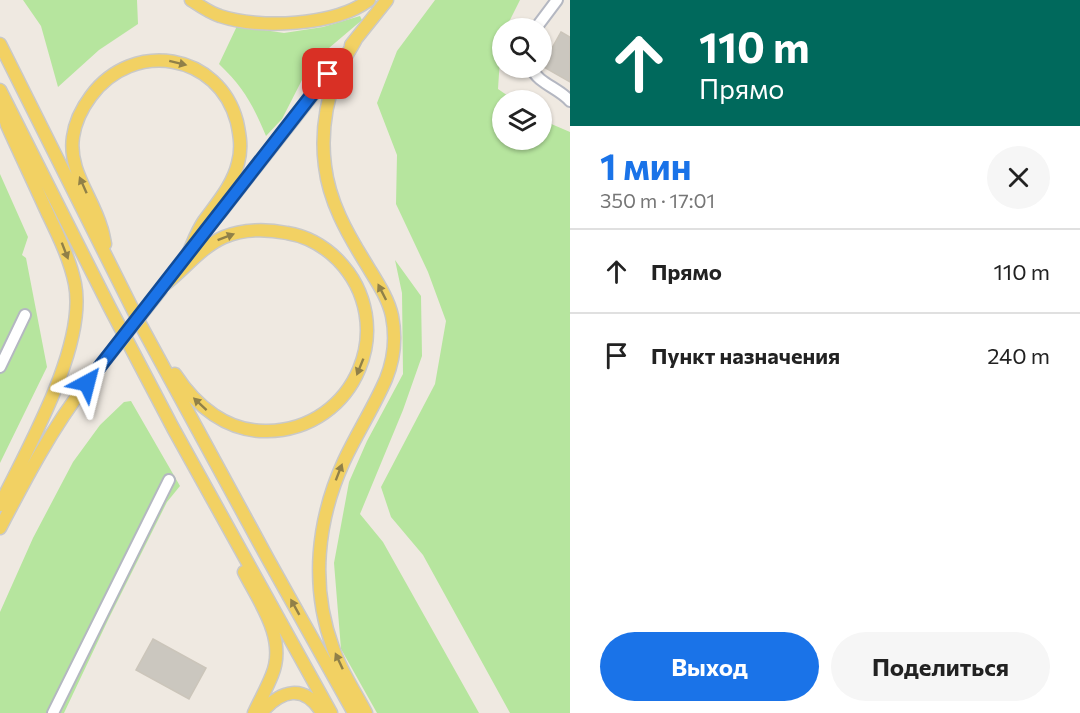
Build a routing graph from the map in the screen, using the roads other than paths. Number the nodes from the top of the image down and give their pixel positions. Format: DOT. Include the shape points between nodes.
graph roads {
  1 [pos="191,0"];
  2 [pos="369,0"];
  3 [pos="387,0"];
  4 [pos="557,0"];
  5 [pos="544,18"];
  6 [pos="356,39"];
  7 [pos="0,44"];
  8 [pos="539,78"];
  9 [pos="0,90"];
  10 [pos="0,101"];
  11 [pos="570,101"];
  12 [pos="188,254"];
  13 [pos="108,260"];
  14 [pos="163,287"];
  15 [pos="25,315"];
  16 [pos="138,321"];
  17 [pos="0,367"];
  18 [pos="201,478"];
  19 [pos="169,480"];
  20 [pos="0,505"];
  21 [pos="0,528"];
  22 [pos="53,713"];
  23 [pos="254,713"];
  24 [pos="261,713"];
  25 [pos="322,713"];
  26 [pos="331,713"];
  27 [pos="354,713"];
  28 [pos="366,713"];
  1 -- 2 [label="main road" via="220,16 258,23 312,21"];
  3 -- 6 [label="main road"];
  4 -- 5 [label="lane"];
  6 -- 12 [label="main road"];
  28 -- 6 [label="main road, one-way" via="333,650 323,616 319,578 328,503 350,448 384,385 394,343 390,308 340,216 325,165 328,102 337,73"];
  7 -- 13 [label="main road"];
  8 -- 11 [label="lane"];
  9 -- 18 [label="main road"];
  10 -- 20 [label="main road, one-way" via="7,125 63,247 77,307 69,351"];
  13 -- 12 [label="main road, one-way" via="101,226 75,166 73,136 80,113 100,85 125,67 151,60 184,64 214,82 229,102 240,137 234,176 203,222"];
  12 -- 14 [label="main road"];
  13 -- 16 [label="main road"];
  14 -- 16 [label="main road, one-way" via="209,245 225,236 268,230 308,239 344,266 362,297 368,330 362,364 345,393 310,423 279,431 243,429 213,416 194,399"];
  14 -- 21 [label="main road, bridge" via="64,413"];
  15 -- 17 [label="lane"];
  27 -- 16 [label="main road, one-way"];
  18 -- 23 [label="main road" via="211,509 277,642 273,674"];
  18 -- 26 [label="main road"];
  19 -- 22 [label="lane"];
  24 -- 25 [label="main road" via="279,696 292,692 305,695"];
}
